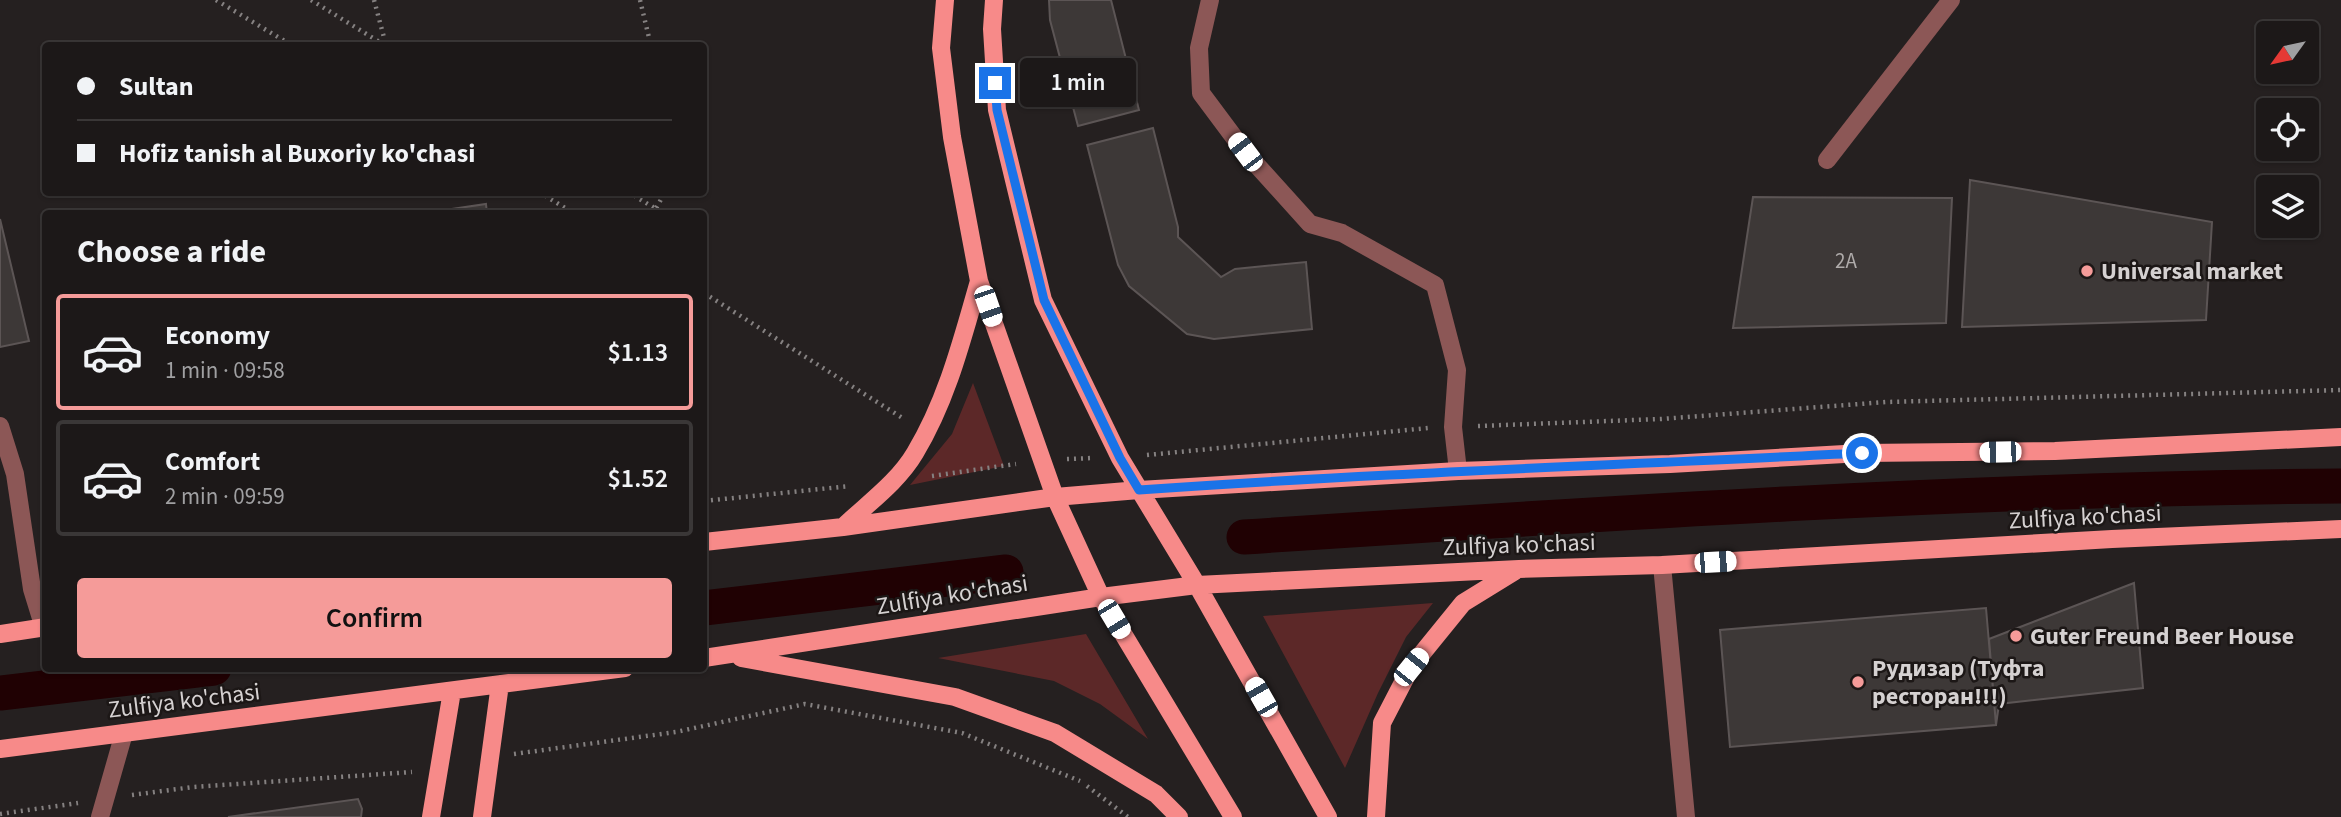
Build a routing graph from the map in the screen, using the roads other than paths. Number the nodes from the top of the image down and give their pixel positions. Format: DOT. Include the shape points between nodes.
graph roads {
  1 [pos="945,0"];
  2 [pos="994,0"];
  3 [pos="1210,0"];
  4 [pos="1951,0"];
  5 [pos="1827,160"];
  6 [pos="979,281"];
  7 [pos="0,426"];
  8 [pos="2341,437"];
  9 [pos="1458,471"];
  10 [pos="1139,490"];
  11 [pos="1055,498"];
  12 [pos="843,527"];
  13 [pos="2341,529"];
  14 [pos="707,542"];
  15 [pos="1662,565"];
  16 [pos="1519,569"];
  17 [pos="1197,584"];
  18 [pos="1101,597"];
  19 [pos="42,618"];
  20 [pos="42,627"];
  21 [pos="0,634"];
  22 [pos="727,655"];
  23 [pos="707,658"];
  24 [pos="594,672"];
  25 [pos="500,684"];
  26 [pos="452,691"];
  27 [pos="124,733"];
  28 [pos="0,749"];
  29 [pos="100,817"];
  30 [pos="431,817"];
  31 [pos="482,817"];
  32 [pos="1179,817"];
  33 [pos="1233,817"];
  34 [pos="1328,817"];
  35 [pos="1376,817"];
  36 [pos="1686,817"];
  1 -- 6 [label="main road" via="941,48"];
  2 -- 10 [label="main road" via="997,110 1044,300"];
  3 -- 9 [label="street" via="1199,48 1201,93 1245,152 1310,223 1342,233 1435,285 1457,370 1453,427"];
  4 -- 5 [label="street"];
  6 -- 11 [label="main road"];
  6 -- 12 [label="main road" via="948,384 914,455"];
  7 -- 19 [label="street" via="15,474 32,589"];
  8 -- 9 [label="main road"];
  9 -- 10 [label="main road"];
  10 -- 11 [label="main road"];
  10 -- 17 [label="main road"];
  11 -- 12 [label="main road"];
  11 -- 18 [label="main road"];
  12 -- 14 [label="main road"];
  13 -- 15 [label="main road, Zulfiya ko'chasi"];
  15 -- 16 [label="main road, Zulfiya ko'chasi"];
  15 -- 36 [label="street"];
  16 -- 17 [label="main road, Zulfiya ko'chasi"];
  16 -- 35 [label="main road" via="1463,603 1411,667 1381,723"];
  17 -- 18 [label="main road, Zulfiya ko'chasi"];
  17 -- 34 [label="main road"];
  18 -- 22 [label="main road, Zulfiya ko'chasi"];
  18 -- 33 [label="main road"];
  20 -- 21 [label="main road"];
  22 -- 23 [label="main road, Zulfiya ko'chasi"];
  22 -- 32 [label="main road" via="955,697 1055,733 1156,794"];
  24 -- 25 [label="main road, Zulfiya ko'chasi"];
  25 -- 26 [label="main road, Zulfiya ko'chasi"];
  25 -- 31 [label="main road"];
  26 -- 27 [label="main road, Zulfiya ko'chasi"];
  26 -- 30 [label="main road"];
  27 -- 28 [label="main road, Zulfiya ko'chasi"];
  27 -- 29 [label="street"];
}
